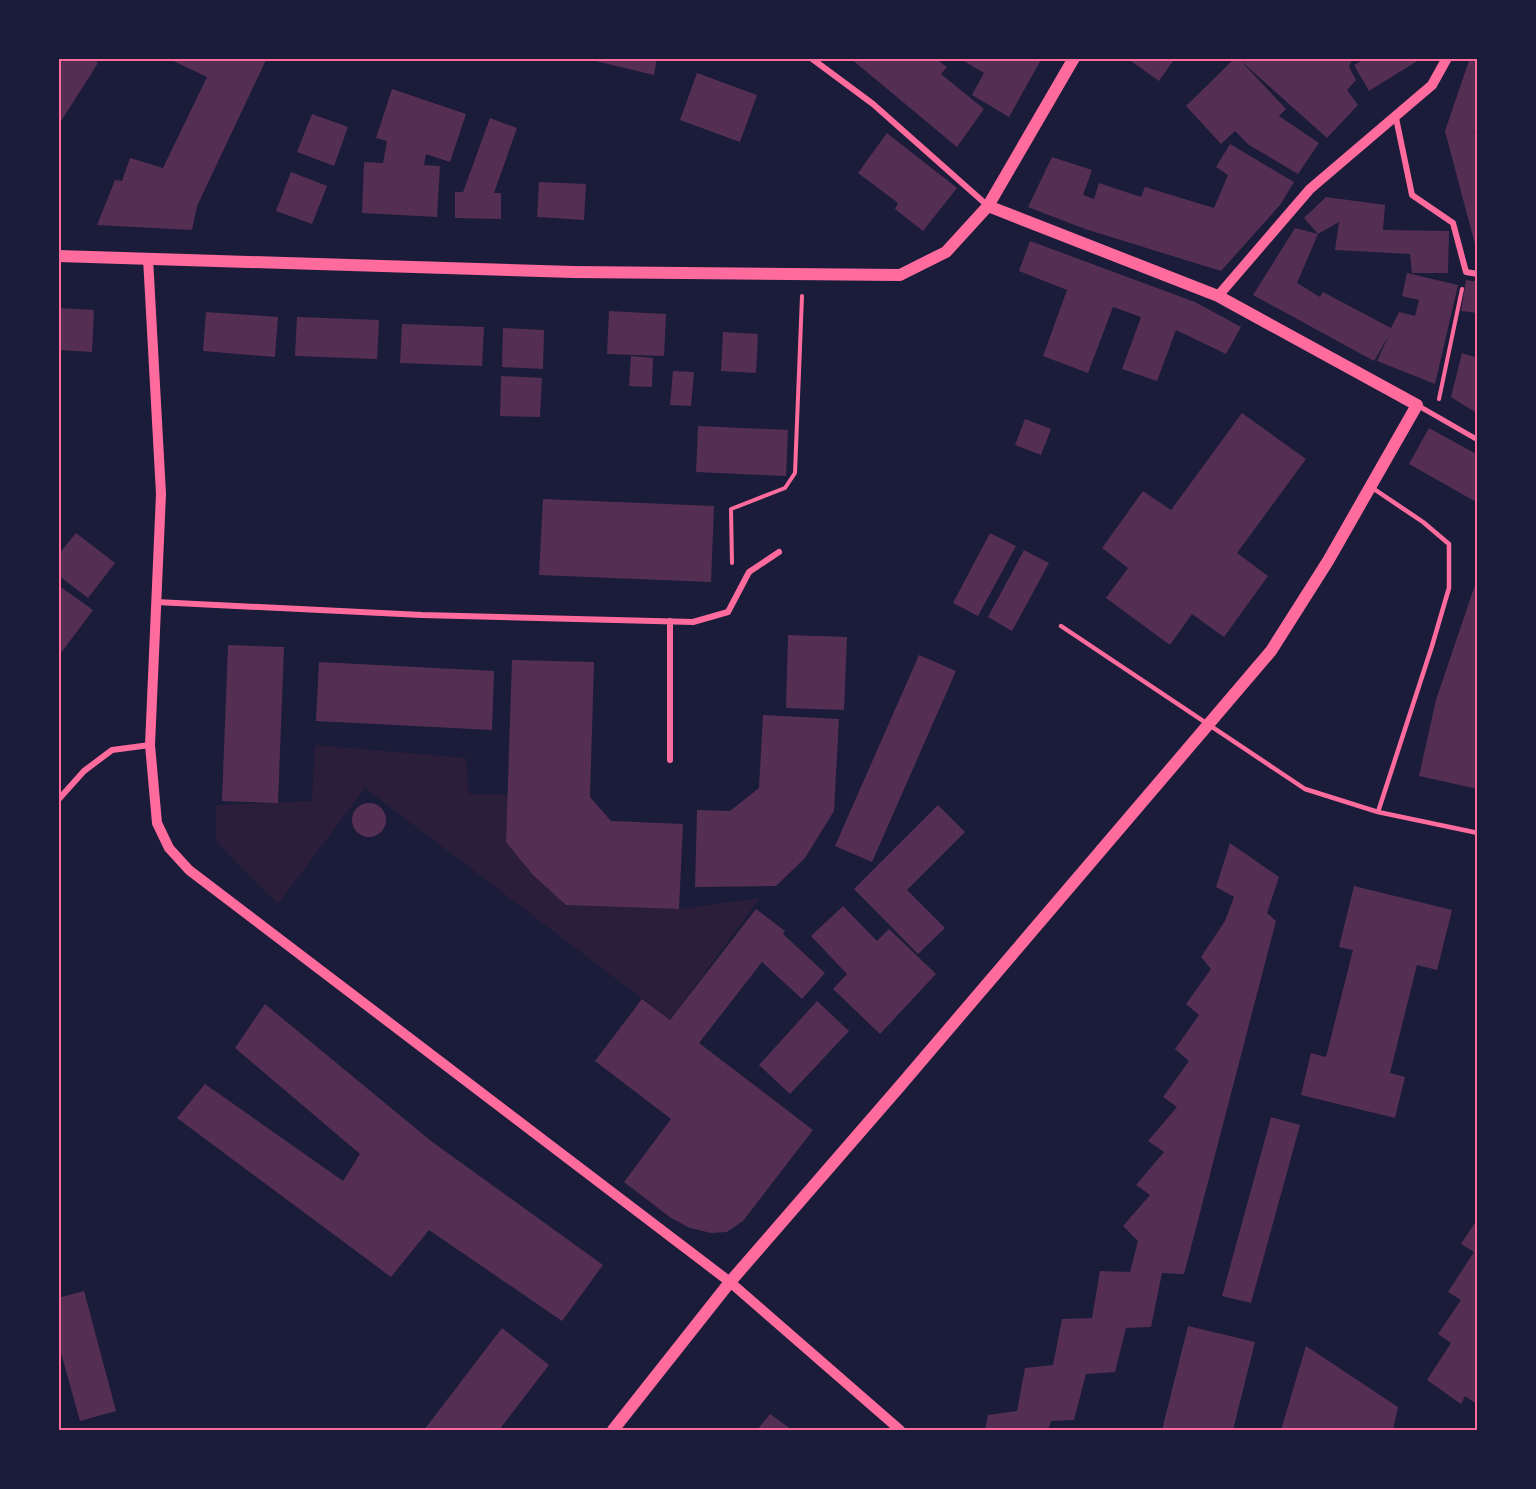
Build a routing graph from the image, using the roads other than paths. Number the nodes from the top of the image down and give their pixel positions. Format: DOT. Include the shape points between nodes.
graph roads {
  1 [pos="811,58"];
  2 [pos="1074,58"];
  3 [pos="1446,58"];
  4 [pos="1396,118"];
  5 [pos="988,206"];
  6 [pos="58,256"];
  7 [pos="148,258"];
  8 [pos="1478,274"];
  9 [pos="1218,296"];
  10 [pos="1417,405"];
  11 [pos="1478,440"];
  12 [pos="1370,486"];
  13 [pos="779,552"];
  14 [pos="155,602"];
  15 [pos="670,621"];
  16 [pos="1061,626"];
  17 [pos="1206,725"];
  18 [pos="150,745"];
  19 [pos="670,760"];
  20 [pos="58,800"];
  21 [pos="1378,812"];
  22 [pos="1478,833"];
  23 [pos="730,1282"];
  24 [pos="613,1431"];
  25 [pos="900,1431"];
  1 -- 5 [label="street" via="873,104"];
  2 -- 5 [label="main road"];
  3 -- 4 [label="street" via="1432,85"];
  4 -- 8 [label="street" via="1412,195 1453,223 1466,272"];
  4 -- 9 [label="street" via="1310,189"];
  5 -- 7 [label="main road" via="946,252 900,275 573,272"];
  5 -- 9 [label="main road"];
  6 -- 7 [label="main road"];
  7 -- 14 [label="street" via="161,494"];
  9 -- 10 [label="main road"];
  10 -- 11 [label="street"];
  10 -- 12 [label="main road"];
  12 -- 17 [label="main road" via="1271,651"];
  12 -- 21 [label="lane" via="1449,544 1449,588"];
  13 -- 15 [label="street" via="748,572 728,612 693,622"];
  14 -- 15 [label="street" via="422,615"];
  14 -- 18 [label="street"];
  15 -- 19 [label="street"];
  16 -- 17 [label="lane"];
  17 -- 21 [label="lane" via="1305,789"];
  17 -- 23 [label="main road"];
  18 -- 20 [label="street" via="112,750 84,771"];
  18 -- 23 [label="street" via="157,823 169,848 189,870"];
  21 -- 22 [label="lane"];
  23 -- 24 [label="main road"];
  23 -- 25 [label="street"];
}
